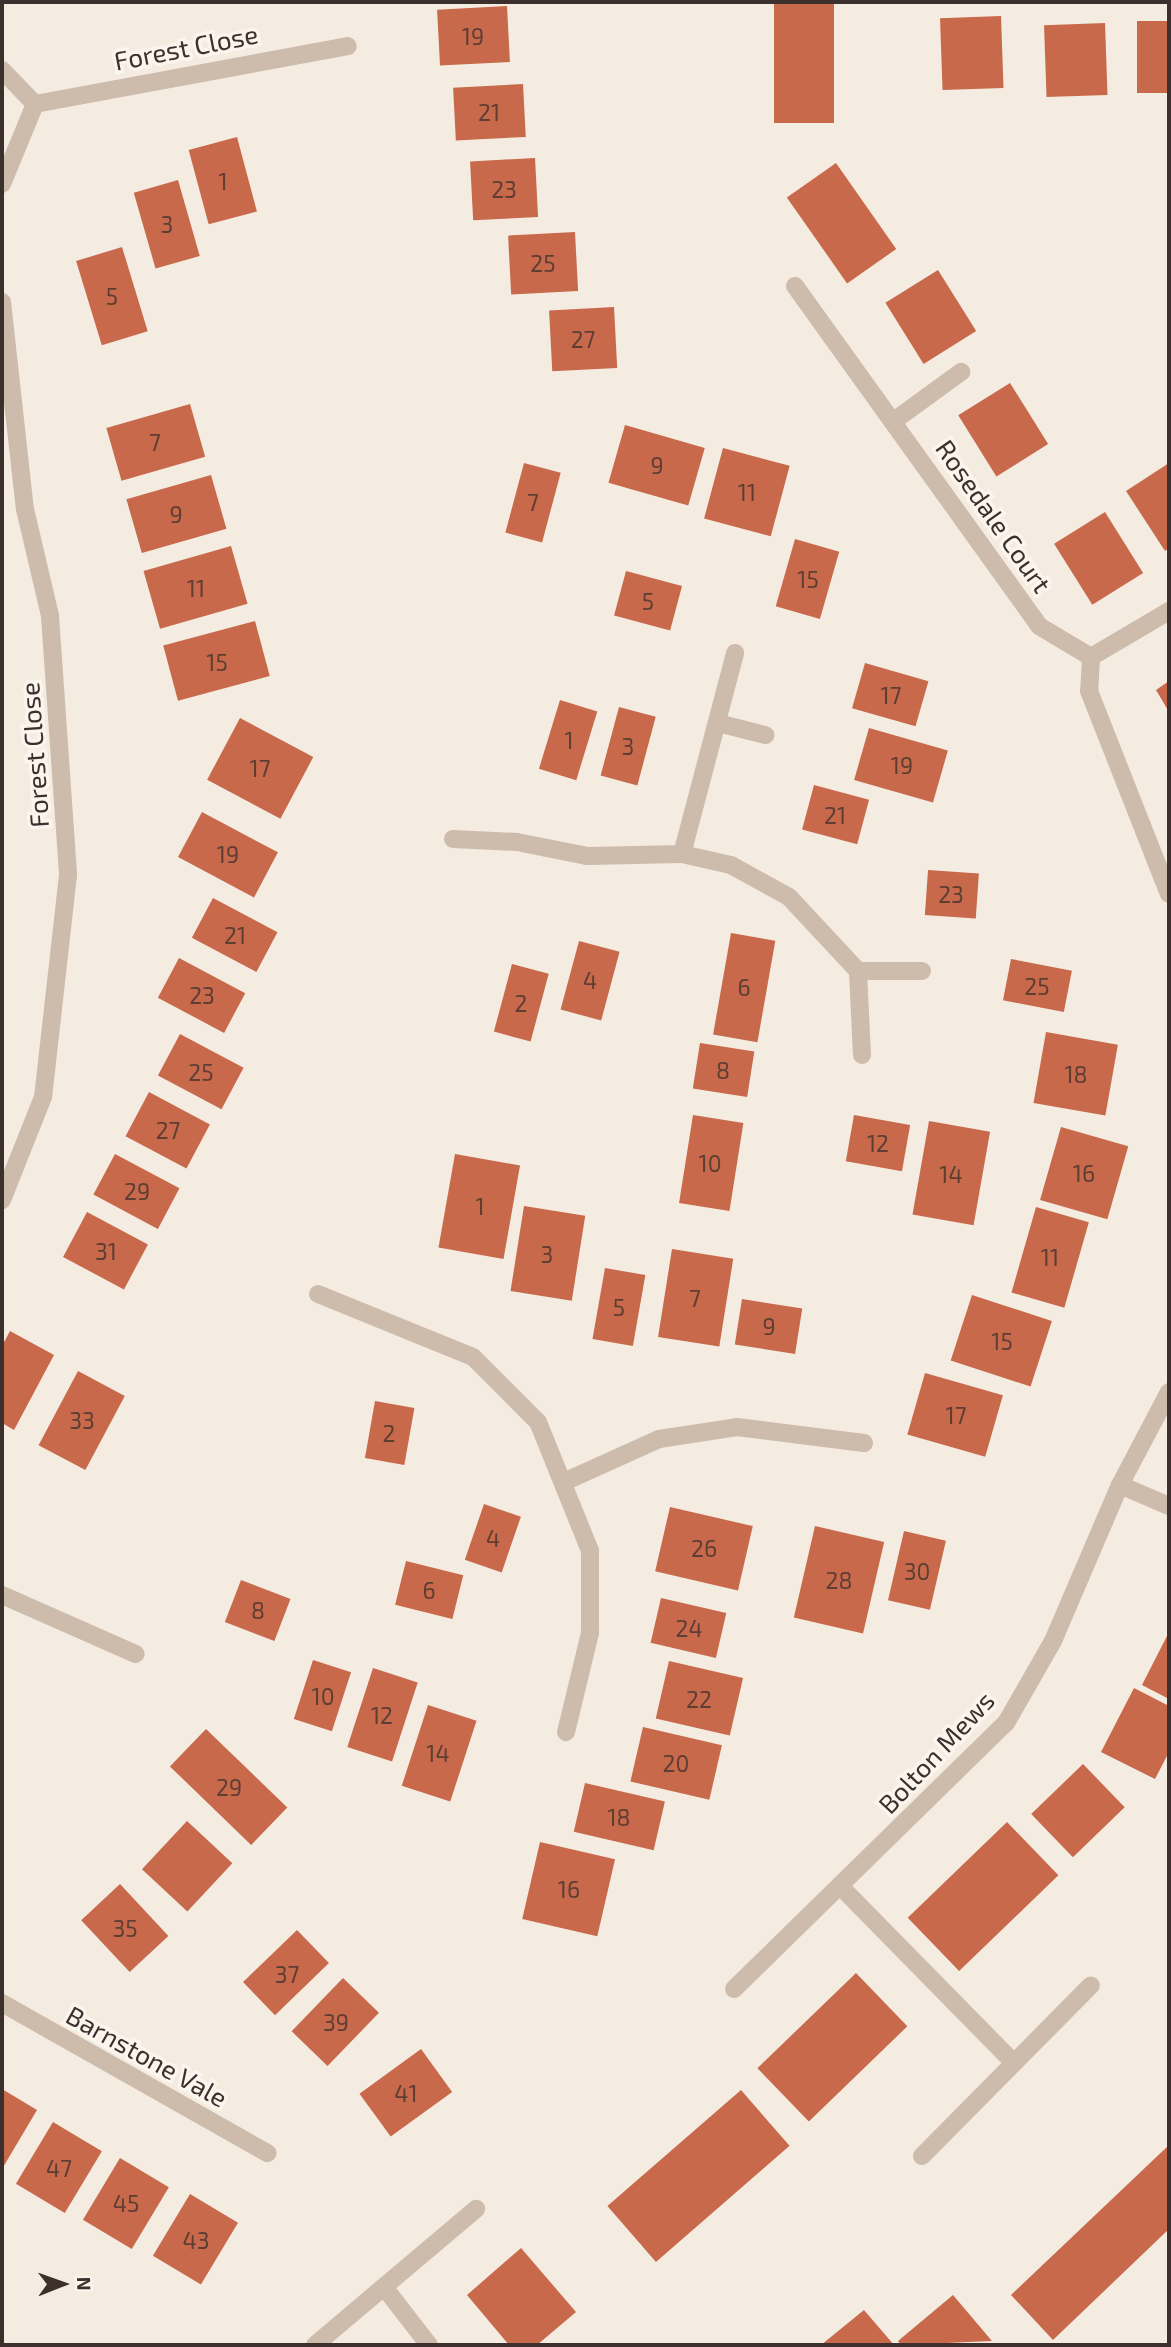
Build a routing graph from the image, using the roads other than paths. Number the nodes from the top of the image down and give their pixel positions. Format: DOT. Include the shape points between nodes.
graph roads {
  1 [pos="348,46"];
  2 [pos="2,70"];
  3 [pos="34,104"];
  4 [pos="2,184"];
  5 [pos="794,286"];
  6 [pos="2,302"];
  7 [pos="961,372"];
  8 [pos="895,420"];
  9 [pos="1169,611"];
  10 [pos="735,653"];
  11 [pos="1091,657"];
  12 [pos="718,723"];
  13 [pos="765,735"];
  14 [pos="453,839"];
  15 [pos="682,854"];
  16 [pos="1169,894"];
  17 [pos="858,971"];
  18 [pos="922,971"];
  19 [pos="862,1055"];
  20 [pos="2,1200"];
  21 [pos="318,1294"];
  22 [pos="1169,1392"];
  23 [pos="864,1443"];
  24 [pos="566,1481"];
  25 [pos="1120,1485"];
  26 [pos="1169,1506"];
  27 [pos="2,1595"];
  28 [pos="136,1654"];
  29 [pos="566,1732"];
  30 [pos="842,1888"];
  31 [pos="1091,1985"];
  32 [pos="734,1989"];
  33 [pos="2,2003"];
  34 [pos="1014,2063"];
  35 [pos="267,2154"];
  36 [pos="922,2155"];
  37 [pos="476,2209"];
  38 [pos="384,2287"];
  39 [pos="314,2345"];
  40 [pos="429,2345"];
  1 -- 3 [label="street, Forest Close"];
  2 -- 3 [label="street"];
  3 -- 4 [label="street"];
  5 -- 8 [label="street, Rosedale Court"];
  6 -- 20 [label="street, Forest Close" via="25,509 50,616 68,875 43,1097"];
  7 -- 8 [label="street"];
  8 -- 11 [label="street, Rosedale Court" via="1040,626"];
  9 -- 11 [label="street"];
  10 -- 12 [label="street"];
  11 -- 16 [label="street" via="1088,691"];
  12 -- 13 [label="street"];
  12 -- 15 [label="street"];
  14 -- 15 [label="street" via="517,842 587,856"];
  15 -- 17 [label="street" via="731,865 789,897"];
  17 -- 18 [label="street"];
  17 -- 19 [label="street"];
  21 -- 24 [label="street" via="473,1357 538,1422"];
  22 -- 25 [label="street, Bolton Mews"];
  23 -- 24 [label="street" via="737,1427 659,1439"];
  24 -- 29 [label="street" via="590,1551 590,1633"];
  25 -- 26 [label="street"];
  25 -- 30 [label="street, Bolton Mews" via="1053,1641 1006,1723"];
  27 -- 28 [label="street"];
  30 -- 32 [label="street, Bolton Mews"];
  30 -- 34 [label="street"];
  31 -- 34 [label="street"];
  33 -- 35 [label="street, Barnstone Vale"];
  34 -- 36 [label="street"];
  37 -- 38 [label="street"];
  38 -- 39 [label="street"];
  38 -- 40 [label="street"];
}
